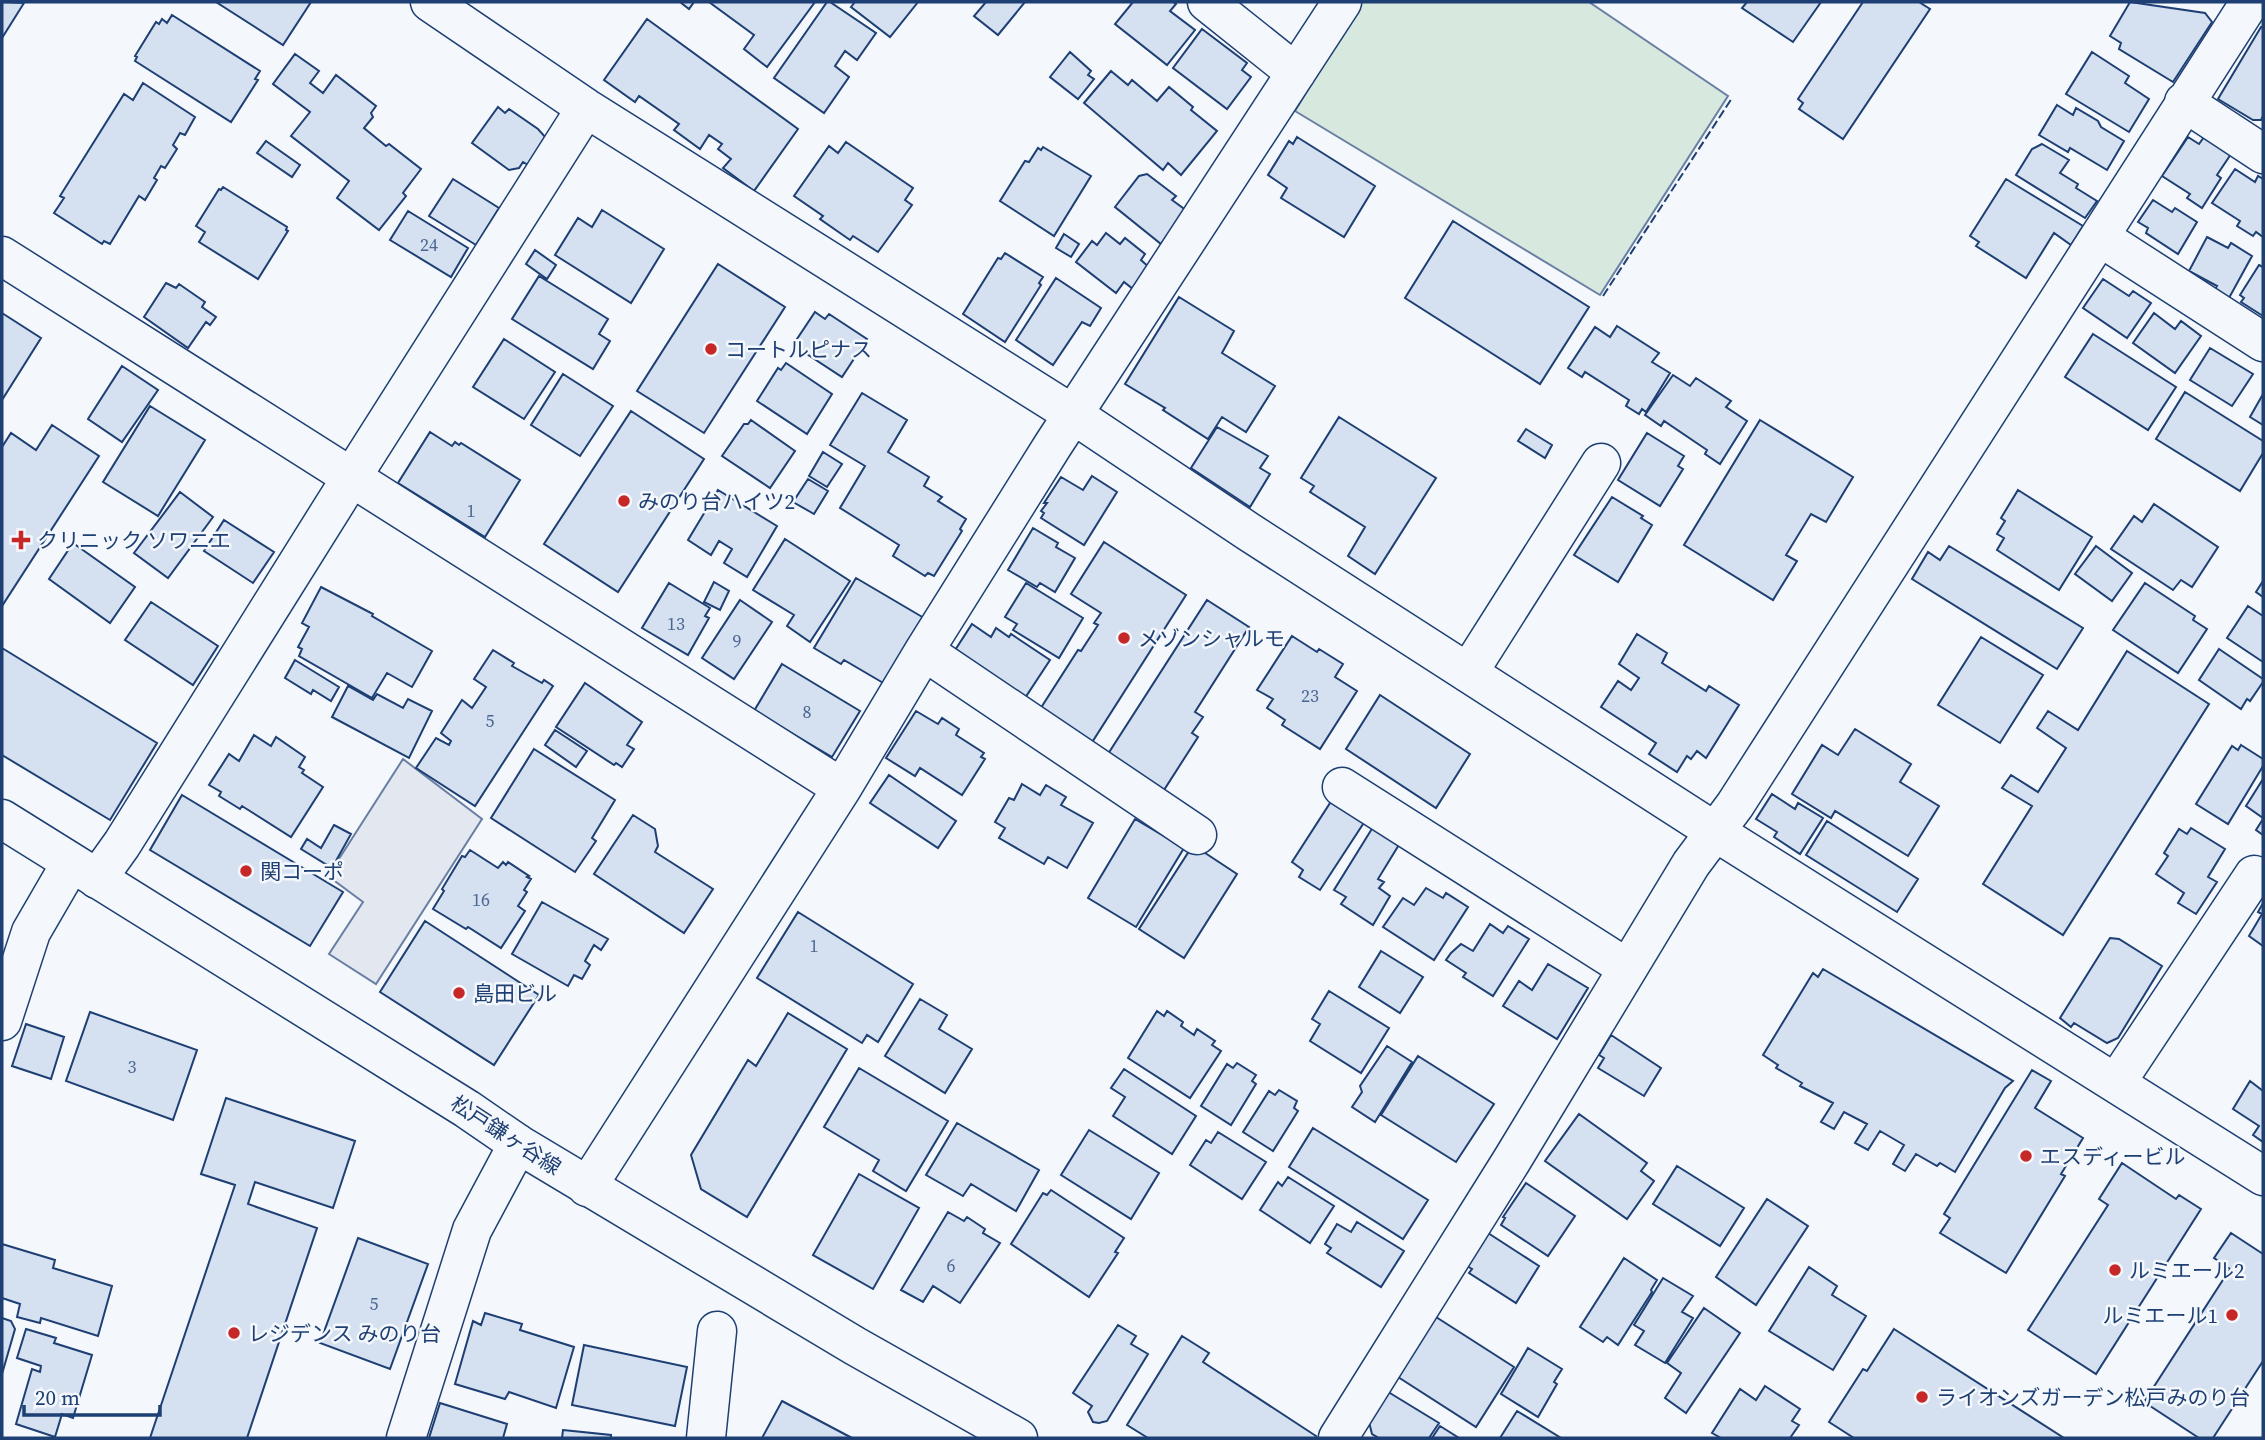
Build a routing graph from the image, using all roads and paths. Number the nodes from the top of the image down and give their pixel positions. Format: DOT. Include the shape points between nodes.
graph roads {
  1 [pos="430,2"];
  2 [pos="1207,2"];
  3 [pos="1342,2"];
  4 [pos="2250,2"];
  5 [pos="1296,73"];
  6 [pos="2185,102"];
  7 [pos="586,108"];
  8 [pos="2263,155"];
  9 [pos="2100,237"];
  10 [pos="2,256"];
  11 [pos="2263,341"];
  12 [pos="1074,415"];
  13 [pos="1601,463"];
  14 [pos="353,476"];
  15 [pos="924,652"];
  16 [pos="1468,673"];
  17 [pos="842,788"];
  18 [pos="1342,788"];
  19 [pos="2,819"];
  20 [pos="1714,831"];
  21 [pos="1197,835"];
  22 [pos="84,871"];
  23 [pos="2253,875"];
  24 [pos="1627,968"];
  25 [pos="2,1020"];
  26 [pos="2116,1083"];
  27 [pos="518,1144"];
  28 [pos="2263,1176"];
  29 [pos="587,1186"];
  30 [pos="717,1331"];
  31 [pos="406,1438"];
  32 [pos="706,1438"];
  33 [pos="1018,1438"];
  34 [pos="1338,1438"];
  1 -- 7 [label="street"];
  2 -- 5 [label="street"];
  3 -- 5 [label="street"];
  4 -- 6 [label="street"];
  5 -- 12 [label="street"];
  6 -- 8 [label="street"];
  6 -- 9 [label="street"];
  7 -- 12 [label="street"];
  7 -- 14 [label="street"];
  9 -- 11 [label="street"];
  9 -- 20 [label="street"];
  10 -- 14 [label="street"];
  12 -- 15 [label="street"];
  12 -- 16 [label="street"];
  13 -- 16 [label="street"];
  14 -- 17 [label="street"];
  14 -- 22 [label="street" via="122,844"];
  15 -- 17 [label="street"];
  15 -- 21 [label="street"];
  16 -- 20 [label="street"];
  17 -- 29 [label="street"];
  18 -- 24 [label="street"];
  19 -- 22 [label="street, 松戸鎌ヶ谷線"];
  20 -- 24 [label="street"];
  20 -- 26 [label="street"];
  22 -- 25 [label="street" via="31,932"];
  22 -- 27 [label="street, 松戸鎌ヶ谷線"];
  23 -- 26 [label="street"];
  24 -- 34 [label="street"];
  26 -- 28 [label="street"];
  27 -- 29 [label="street, 松戸鎌ヶ谷線"];
  27 -- 31 [label="street" via="472,1230"];
  29 -- 33 [label="street, 松戸鎌ヶ谷線"];
  30 -- 32 [label="street"];
}
